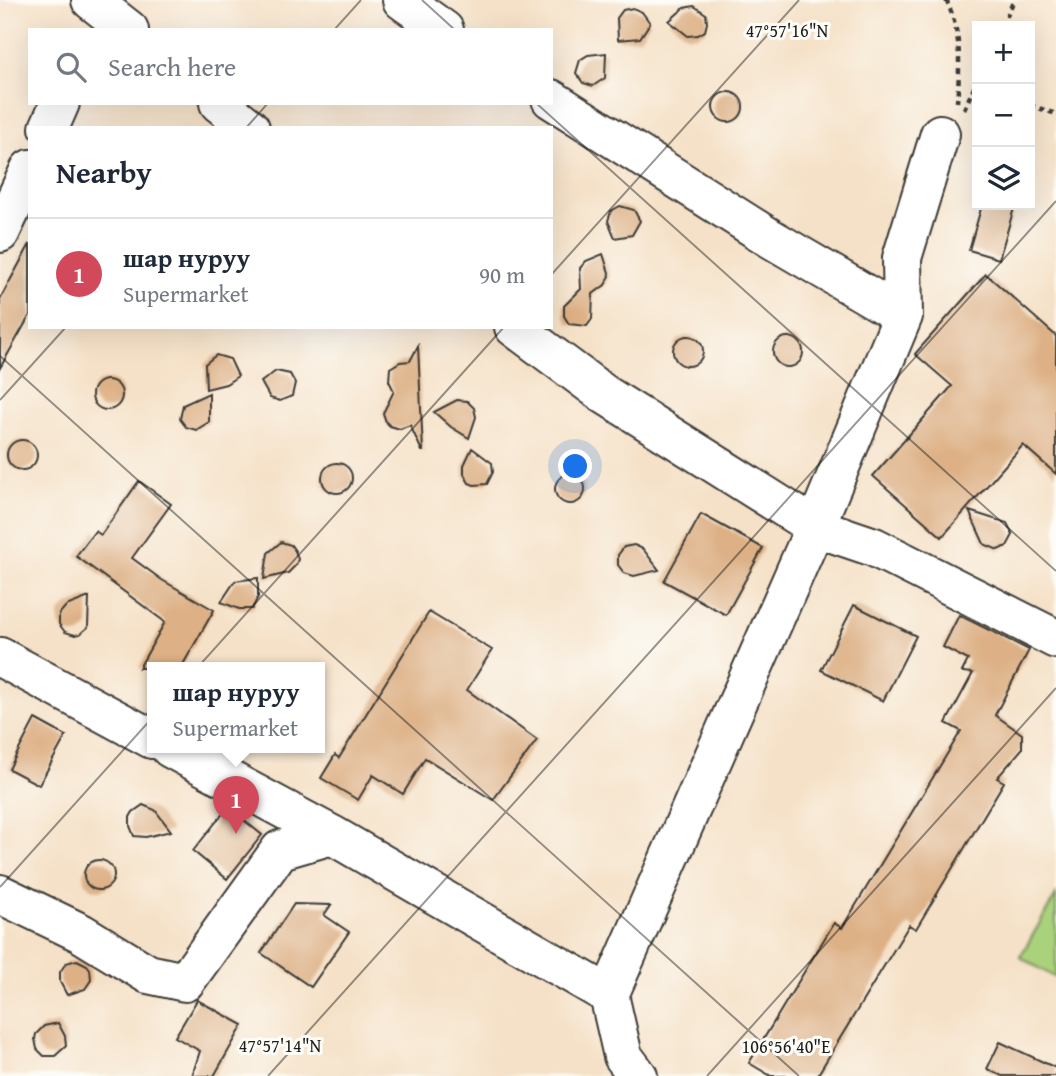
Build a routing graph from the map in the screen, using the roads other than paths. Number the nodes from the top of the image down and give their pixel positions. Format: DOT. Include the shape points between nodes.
graph roads {
  1 [pos="402,0"];
  2 [pos="441,28"];
  3 [pos="553,100"];
  4 [pos="59,105"];
  5 [pos="221,105"];
  6 [pos="948,121"];
  7 [pos="50,126"];
  8 [pos="248,126"];
  9 [pos="28,173"];
  10 [pos="0,233"];
  11 [pos="903,316"];
  12 [pos="517,329"];
  13 [pos="815,527"];
  14 [pos="1056,639"];
  15 [pos="0,657"];
  16 [pos="147,736"];
  17 [pos="179,753"];
  18 [pos="332,835"];
  19 [pos="0,894"];
  20 [pos="609,995"];
  21 [pos="638,1076"];
  1 -- 2 [label="street"];
  3 -- 11 [label="street"];
  4 -- 7 [label="street"];
  5 -- 8 [label="street"];
  6 -- 11 [label="street" via="902,257"];
  9 -- 10 [label="street"];
  11 -- 13 [label="street"];
  12 -- 13 [label="street" via="604,394"];
  13 -- 14 [label="street" via="874,547"];
  13 -- 20 [label="street"];
  15 -- 16 [label="street"];
  17 -- 18 [label="street"];
  18 -- 19 [label="street" via="280,850 185,982 148,974 81,933"];
  18 -- 20 [label="street"];
  20 -- 21 [label="street" via="623,1056"];
}
